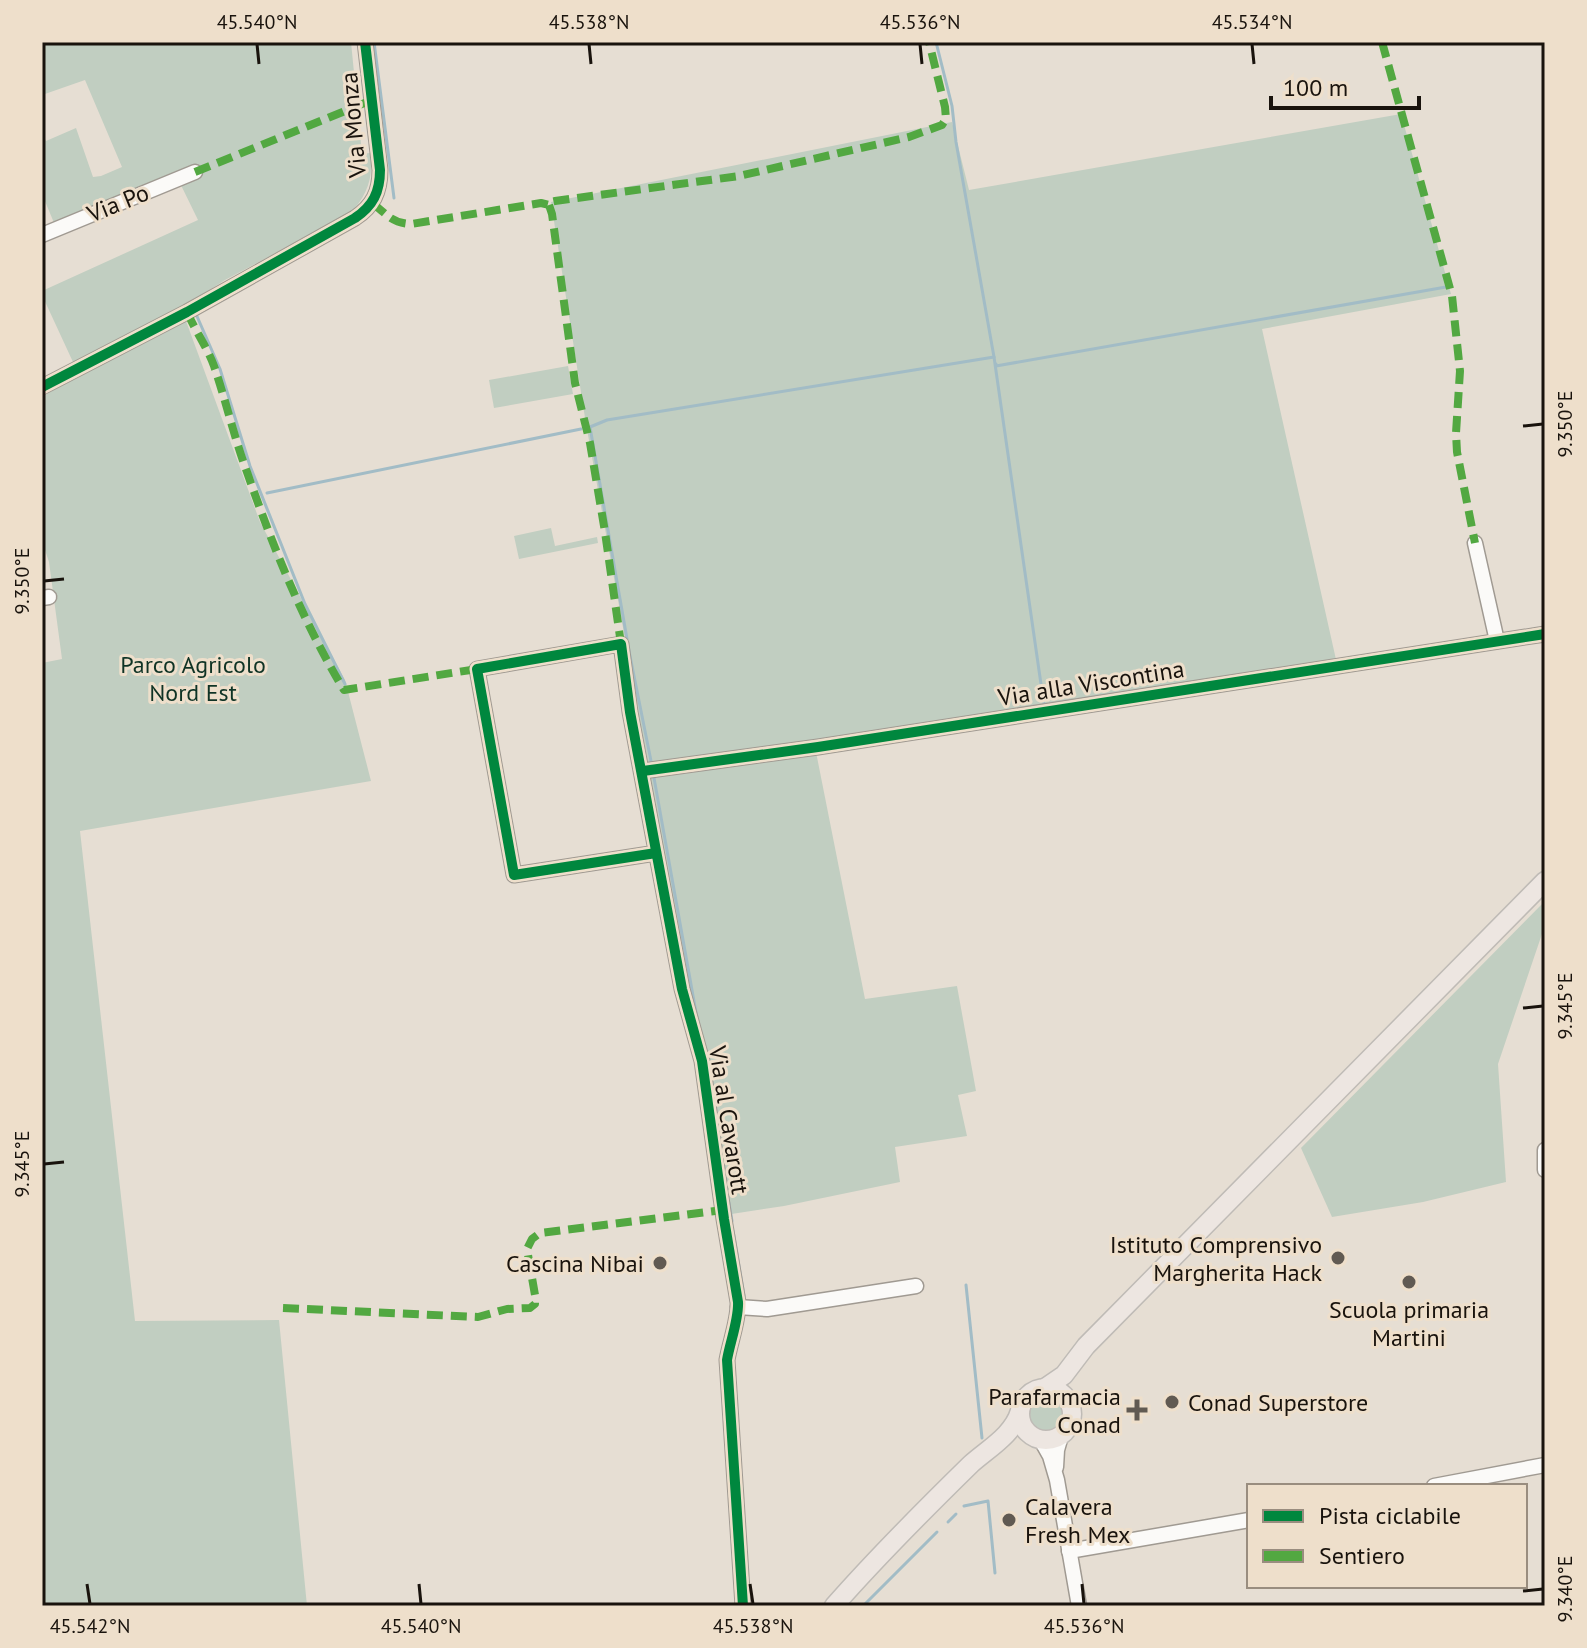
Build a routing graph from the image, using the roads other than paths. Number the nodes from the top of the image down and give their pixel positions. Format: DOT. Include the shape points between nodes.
graph roads {
  1 [pos="365,42"];
  2 [pos="195,172"];
  3 [pos="42,235"];
  4 [pos="43,383"];
  5 [pos="1475,543"];
  6 [pos="1545,634"];
  7 [pos="1497,641"];
  8 [pos="643,771"];
  9 [pos="656,853"];
  10 [pos="1545,881"];
  11 [pos="1545,1150"];
  12 [pos="1545,1170"];
  13 [pos="916,1286"];
  14 [pos="738,1307"];
  15 [pos="1086,1346"];
  16 [pos="1045,1388"];
  17 [pos="1070,1404"];
  18 [pos="1020,1411"];
  19 [pos="1061,1436"];
  20 [pos="1038,1439"];
  21 [pos="973,1462"];
  22 [pos="1545,1465"];
  23 [pos="1057,1480"];
  24 [pos="1445,1484"];
  25 [pos="1247,1520"];
  26 [pos="1069,1551"];
  27 [pos="743,1606"];
  28 [pos="834,1606"];
  29 [pos="1079,1606"];
  1 -- 4 [label="street, Via Monza" via="380,170 372,203 355,218 187,312"];
  2 -- 3 [label="street, Via Po"];
  5 -- 7 [label="street"];
  6 -- 7 [label="street, Via alla Viscontina"];
  7 -- 8 [label="street, Via alla Viscontina"];
  8 -- 9 [label="street, Via al Cavarott"];
  8 -- 9 [label="street, Via al Cavarott" via="621,644 477,669 514,875"];
  9 -- 14 [label="street, Via al Cavarott" via="702,1061"];
  10 -- 15 [label="main road"];
  11 -- 12 [label="street"];
  13 -- 14 [label="street" via="767,1309"];
  14 -- 27 [label="street, Via al Cavarott" via="727,1360"];
  15 -- 16 [label="main road" via="1064,1375"];
  15 -- 17 [label="main road" via="1071,1382"];
  16 -- 17 [label="main road" via="1059,1392"];
  16 -- 18 [label="main road" via="1028,1395"];
  17 -- 19 [label="main road" via="1071,1422"];
  18 -- 20 [label="main road" via="1024,1428"];
  18 -- 21 [label="main road" via="1011,1430"];
  19 -- 20 [label="main road"];
  19 -- 23 [label="street"];
  20 -- 21 [label="main road" via="1014,1442"];
  20 -- 23 [label="street"];
  21 -- 28 [label="main road"];
  22 -- 24 [label="street"];
  23 -- 26 [label="street"];
  25 -- 26 [label="street"];
  26 -- 29 [label="street"];
}
